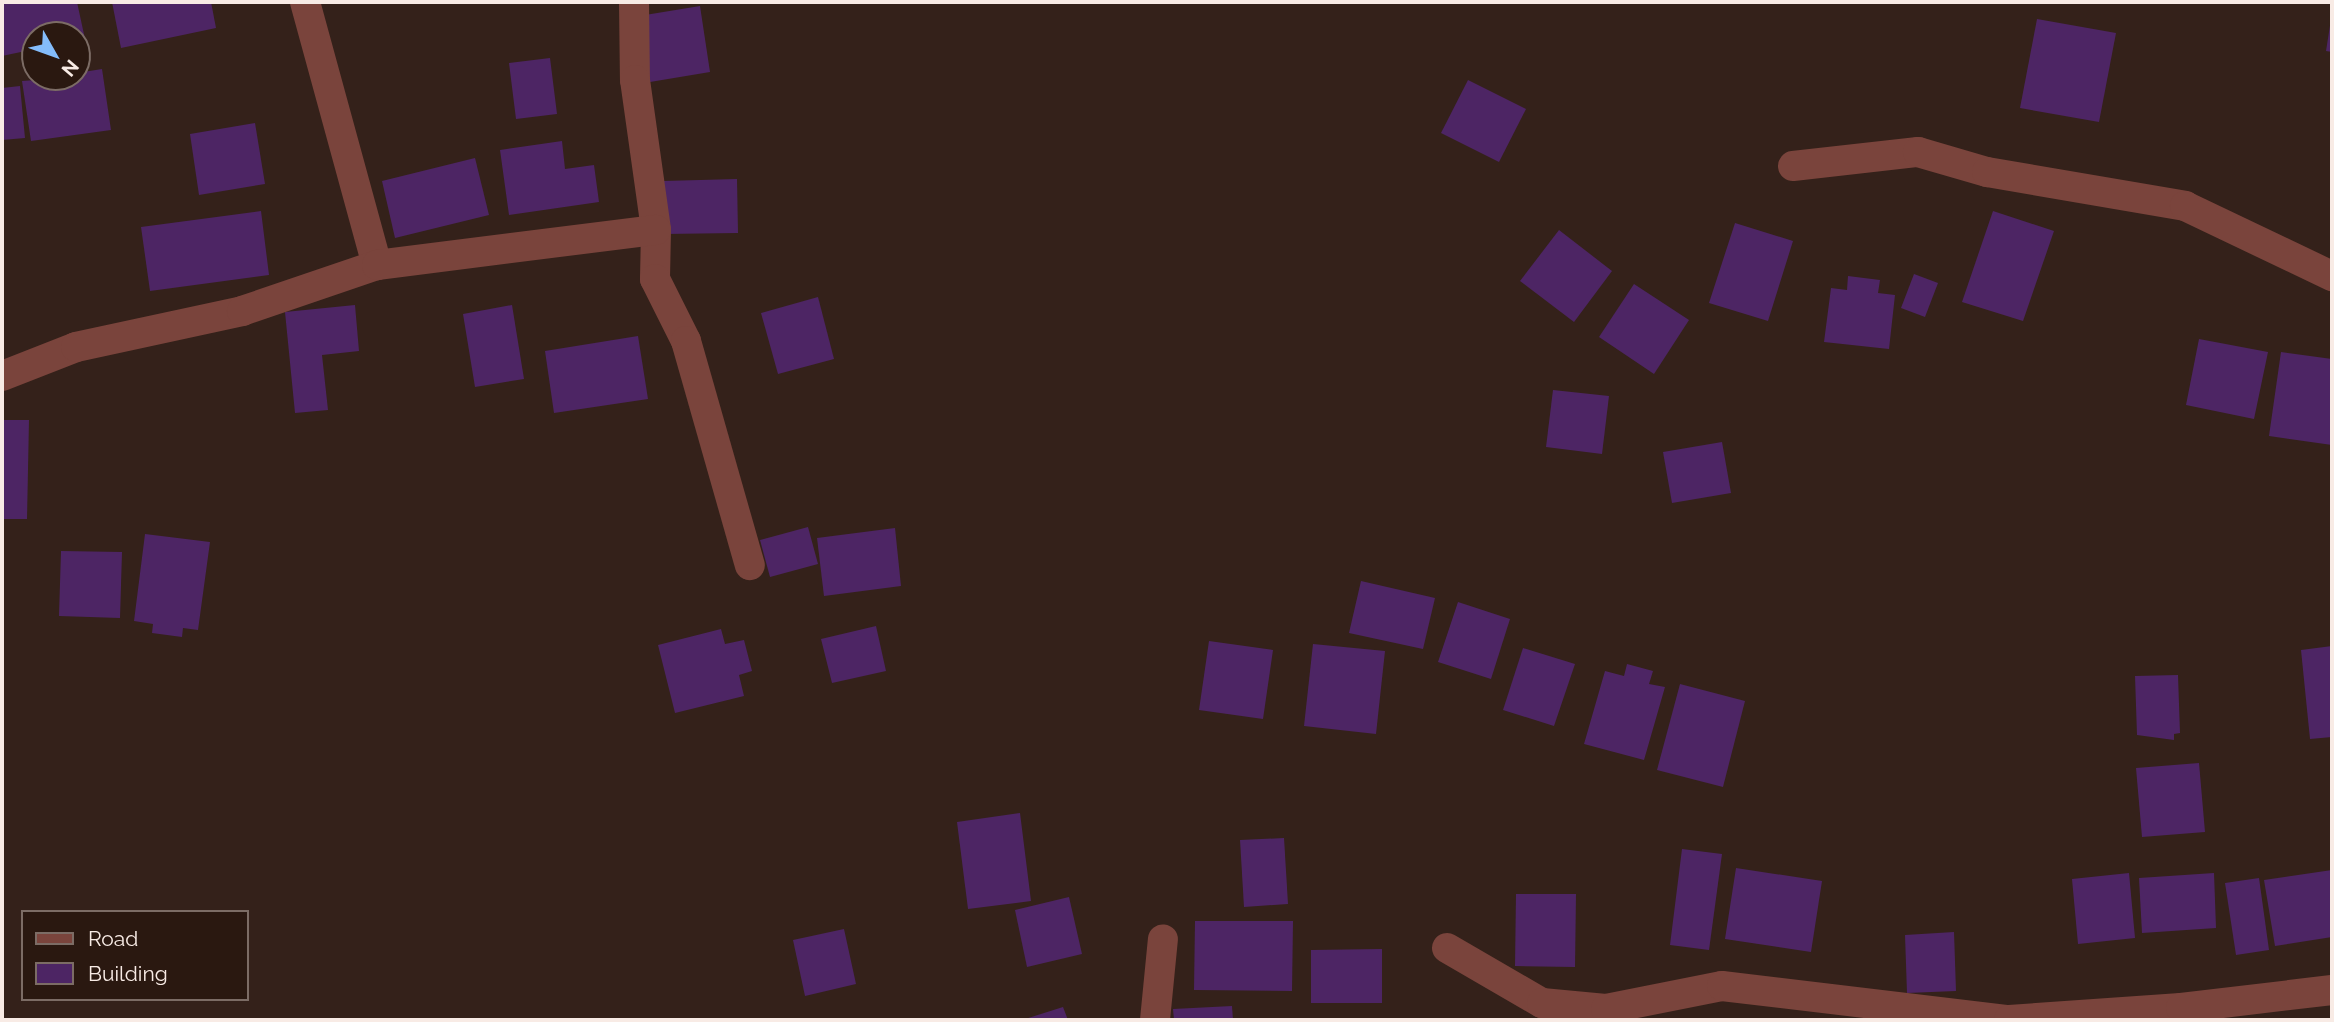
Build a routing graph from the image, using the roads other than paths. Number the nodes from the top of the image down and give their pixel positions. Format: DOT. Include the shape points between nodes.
graph roads {
  1 [pos="305,2"];
  2 [pos="634,2"];
  3 [pos="1793,166"];
  4 [pos="656,230"];
  5 [pos="377,265"];
  6 [pos="2332,276"];
  7 [pos="2,376"];
  8 [pos="750,565"];
  9 [pos="1163,939"];
  10 [pos="1447,948"];
  11 [pos="2332,990"];
  12 [pos="1543,1012"];
  13 [pos="1155,1020"];
  14 [pos="2008,1020"];
  1 -- 5 [label="street"];
  2 -- 4 [label="street" via="635,80"];
  3 -- 6 [label="street" via="1918,152 1987,172 2185,206"];
  4 -- 5 [label="street"];
  4 -- 8 [label="street" via="655,279 686,341"];
  5 -- 7 [label="street" via="242,311 76,347"];
  9 -- 13 [label="street"];
  10 -- 12 [label="street"];
  11 -- 14 [label="street" via="2157,1010"];
  12 -- 14 [label="street" via="1606,1009 1722,986"];
}
